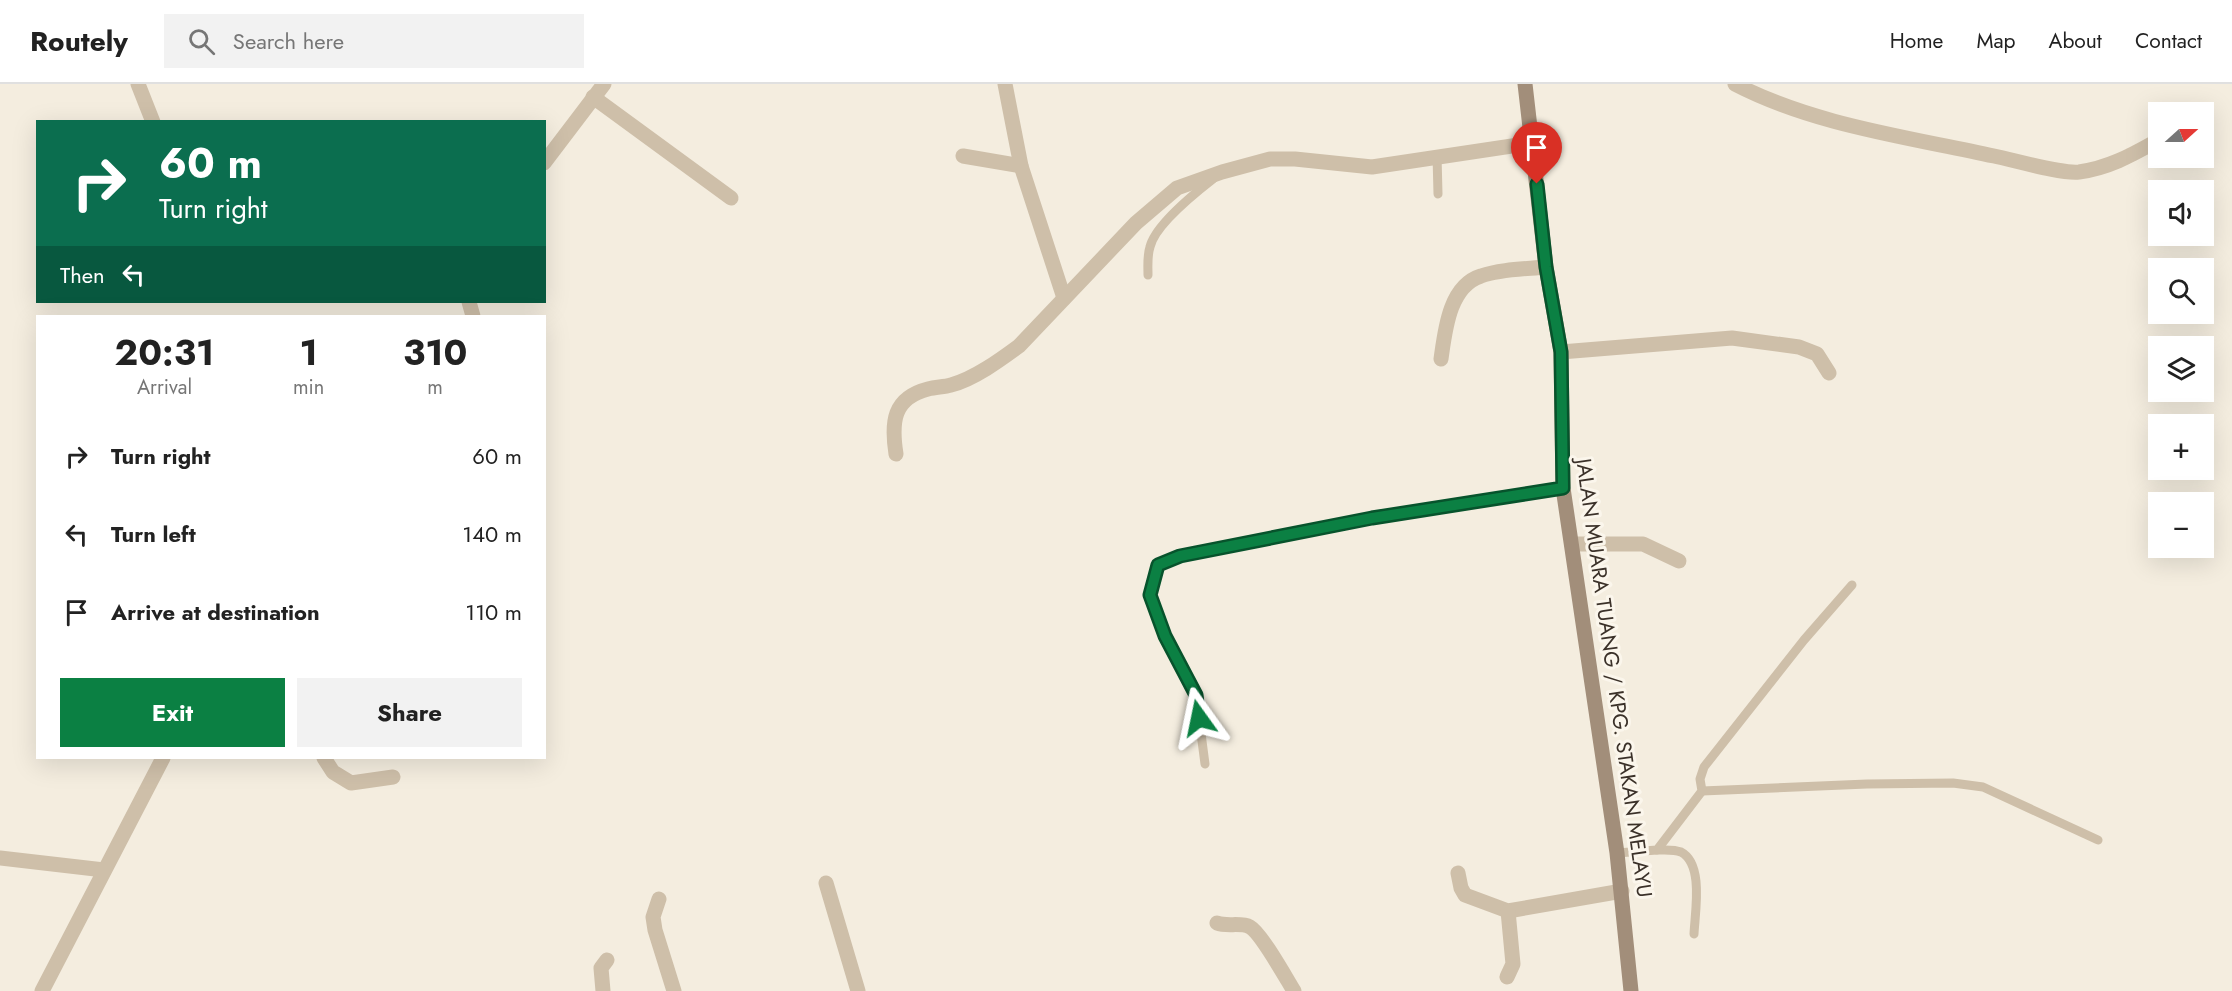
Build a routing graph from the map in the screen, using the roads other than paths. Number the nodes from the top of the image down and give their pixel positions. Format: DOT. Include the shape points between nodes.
graph roads {
  1 [pos="138,84"];
  2 [pos="604,84"];
  3 [pos="1005,84"];
  4 [pos="1526,84"];
  5 [pos="1735,84"];
  6 [pos="593,98"];
  7 [pos="152,120"];
  8 [pos="1532,142"];
  9 [pos="2148,146"];
  10 [pos="1437,155"];
  11 [pos="963,156"];
  12 [pos="546,160"];
  13 [pos="1021,166"];
  14 [pos="1222,172"];
  15 [pos="1438,194"];
  16 [pos="731,198"];
  17 [pos="1546,267"];
  18 [pos="1148,275"];
  19 [pos="1064,298"];
  20 [pos="1561,352"];
  21 [pos="1441,359"];
  22 [pos="1829,373"];
  23 [pos="896,454"];
  24 [pos="1563,488"];
  25 [pos="1572,544"];
  26 [pos="1679,561"];
  27 [pos="1852,585"];
  28 [pos="162,759"];
  29 [pos="325,759"];
  30 [pos="1205,764"];
  31 [pos="393,777"];
  32 [pos="1702,791"];
  33 [pos="2098,840"];
  34 [pos="1656,850"];
  35 [pos="1617,853"];
  36 [pos="0,858"];
  37 [pos="104,870"];
  38 [pos="1458,873"];
  39 [pos="826,883"];
  40 [pos="1622,891"];
  41 [pos="659,899"];
  42 [pos="1508,910"];
  43 [pos="1217,923"];
  44 [pos="1694,934"];
  45 [pos="607,960"];
  46 [pos="1507,977"];
  47 [pos="42,991"];
  48 [pos="603,991"];
  49 [pos="674,991"];
  50 [pos="858,991"];
  51 [pos="1294,991"];
  52 [pos="1631,991"];
  1 -- 7 [label="street"];
  2 -- 6 [label="street"];
  3 -- 13 [label="street"];
  4 -- 8 [label="main road, JALAN MUARA TUANG / KPG. STAKAN MELAYU"];
  5 -- 9 [label="street" via="1832,121 2077,172 2117,163"];
  6 -- 12 [label="street"];
  6 -- 16 [label="street"];
  8 -- 10 [label="street"];
  8 -- 17 [label="main road, JALAN MUARA TUANG / KPG. STAKAN MELAYU"];
  10 -- 14 [label="street" via="1372,166 1270,159"];
  10 -- 15 [label="lane"];
  11 -- 13 [label="street"];
  13 -- 19 [label="street"];
  14 -- 18 [label="lane" via="1164,224 1150,246"];
  14 -- 19 [label="street" via="1177,188"];
  17 -- 20 [label="main road, JALAN MUARA TUANG / KPG. STAKAN MELAYU"];
  17 -- 21 [label="street" via="1481,276 1466,284 1453,303"];
  19 -- 23 [label="street" via="1019,346 998,361 952,385 908,396 896,412"];
  20 -- 22 [label="street" via="1732,338 1799,347 1817,354"];
  20 -- 24 [label="main road, JALAN MUARA TUANG / KPG. STAKAN MELAYU"];
  24 -- 25 [label="main road, JALAN MUARA TUANG / KPG. STAKAN MELAYU"];
  24 -- 30 [label="lane" via="1372,518 1180,556 1158,565 1150,595 1165,636 1196,695"];
  25 -- 26 [label="street" via="1643,544"];
  25 -- 35 [label="main road, JALAN MUARA TUANG / KPG. STAKAN MELAYU"];
  27 -- 32 [label="lane" via="1704,766"];
  28 -- 37 [label="street"];
  29 -- 31 [label="street" via="333,772 351,783"];
  32 -- 33 [label="lane" via="1953,783 1983,787"];
  32 -- 34 [label="lane"];
  34 -- 35 [label="lane"];
  34 -- 44 [label="lane" via="1680,852 1692,862 1696,875"];
  35 -- 40 [label="main road, JALAN MUARA TUANG / KPG. STAKAN MELAYU"];
  36 -- 37 [label="street"];
  37 -- 47 [label="street"];
  38 -- 42 [label="street" via="1465,895"];
  39 -- 50 [label="street"];
  40 -- 42 [label="street"];
  40 -- 52 [label="main road, JALAN MUARA TUANG / KPG. STAKAN MELAYU"];
  41 -- 49 [label="street" via="653,917 655,930"];
  42 -- 46 [label="street" via="1513,964"];
  43 -- 51 [label="street" via="1244,925 1255,931"];
  45 -- 48 [label="street" via="601,968"];
}
